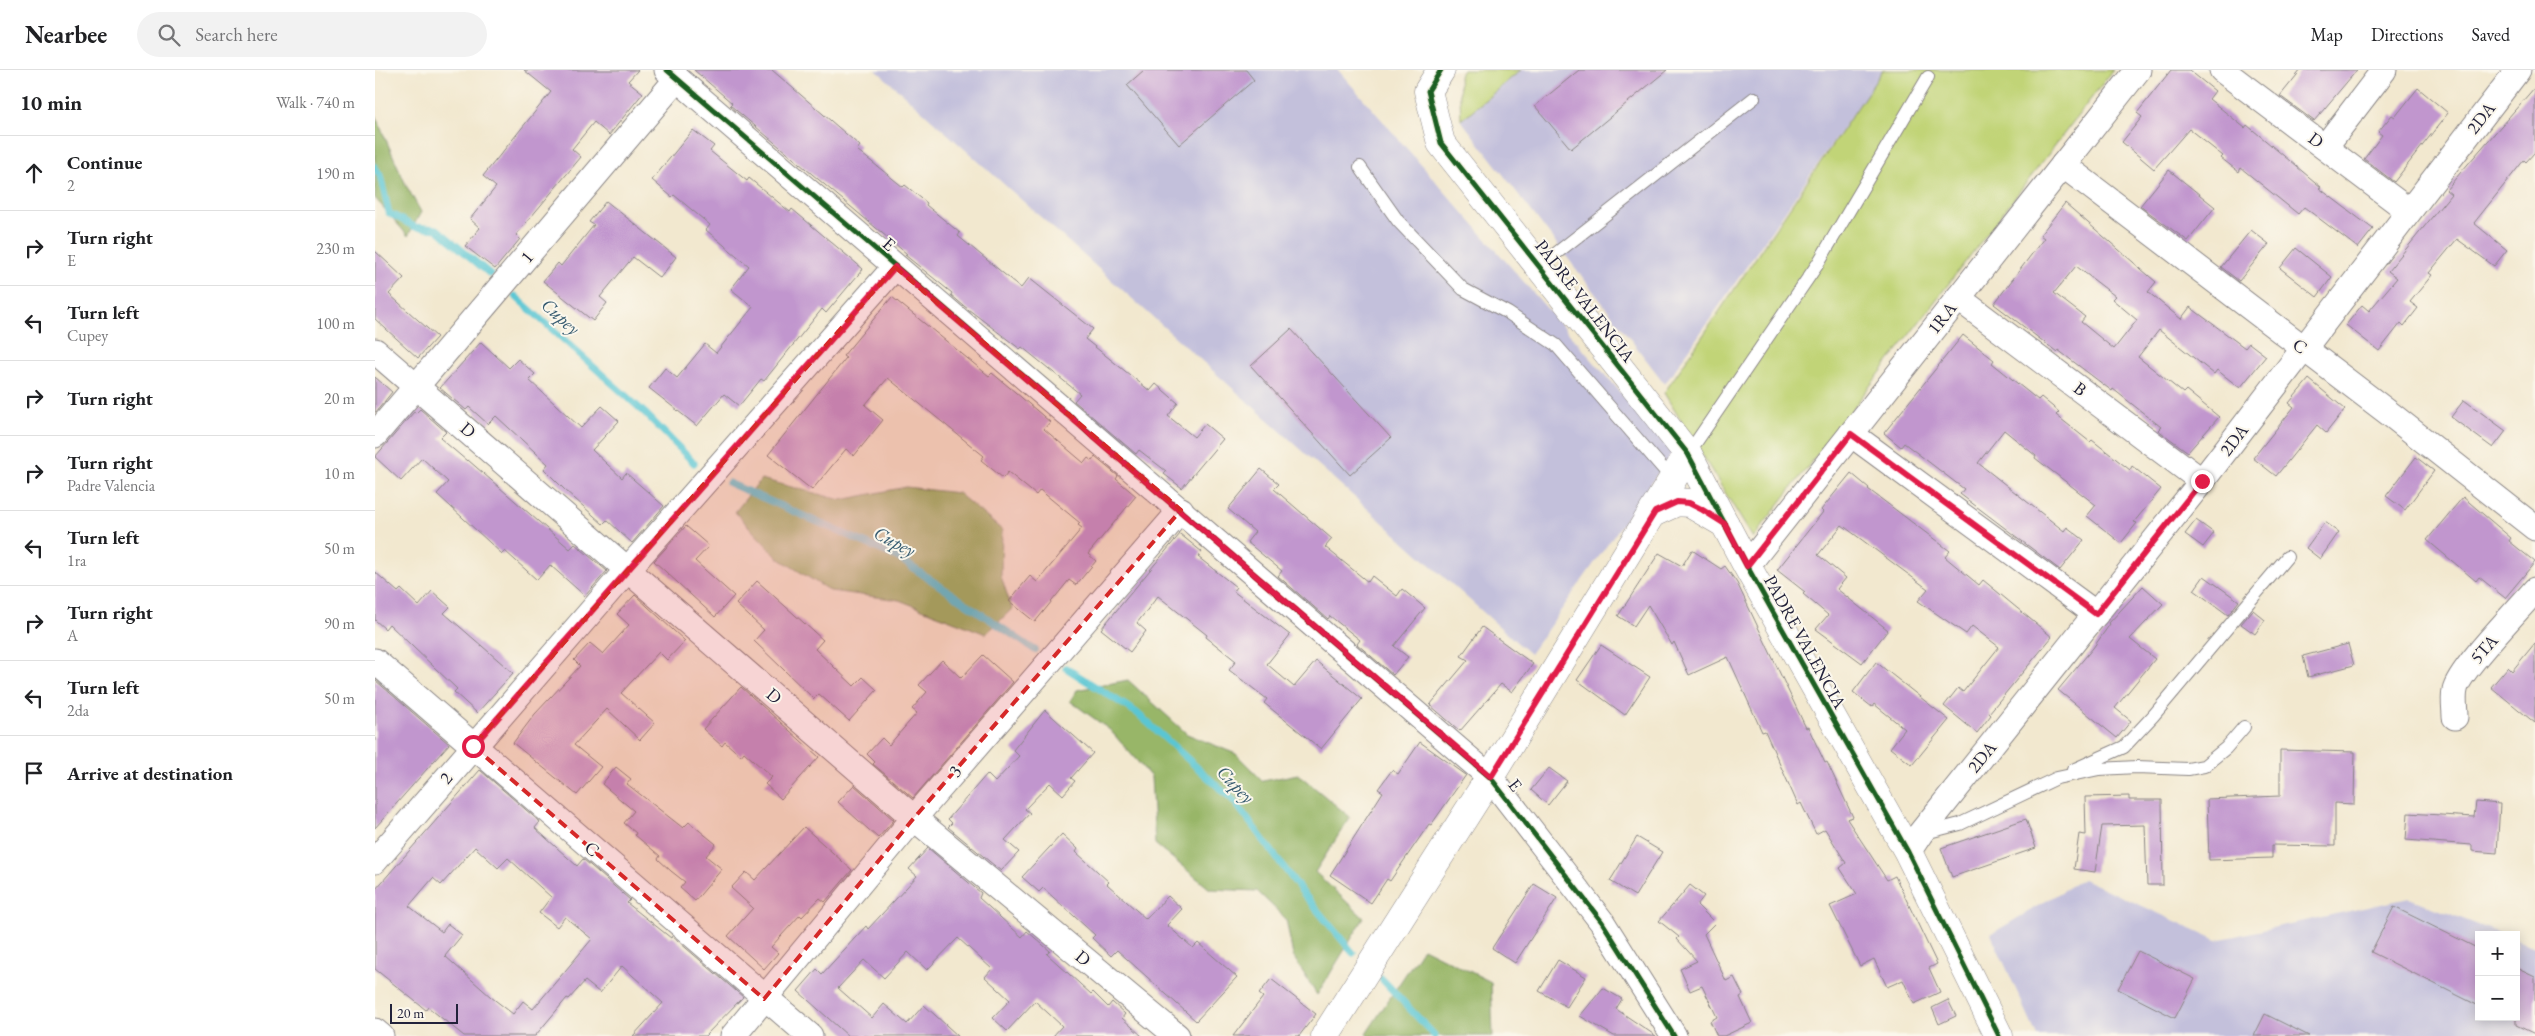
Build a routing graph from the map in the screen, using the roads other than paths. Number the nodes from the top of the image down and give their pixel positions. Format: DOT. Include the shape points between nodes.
graph roads {
  1 [pos="1441,70"];
  2 [pos="2138,70"];
  3 [pos="2222,70"];
  4 [pos="2384,70"];
  5 [pos="2518,70"];
  6 [pos="672,74"];
  7 [pos="1927,77"];
  8 [pos="1754,98"];
  9 [pos="2325,147"];
  10 [pos="2063,165"];
  11 [pos="1360,167"];
  12 [pos="2409,211"];
  13 [pos="1540,266"];
  14 [pos="895,267"];
  15 [pos="1958,298"];
  16 [pos="2304,349"];
  17 [pos="375,351"];
  18 [pos="418,387"];
  19 [pos="1851,434"];
  20 [pos="375,435"];
  21 [pos="1688,454"];
  22 [pos="1674,481"];
  23 [pos="2202,481"];
  24 [pos="1181,510"];
  25 [pos="1655,512"];
  26 [pos="1725,524"];
  27 [pos="2535,528"];
  28 [pos="2287,557"];
  29 [pos="1747,566"];
  30 [pos="627,569"];
  31 [pos="2535,590"];
  32 [pos="2096,614"];
  33 [pos="375,660"];
  34 [pos="2455,717"];
  35 [pos="2245,727"];
  36 [pos="473,746"];
  37 [pos="1491,777"];
  38 [pos="2057,778"];
  39 [pos="914,818"];
  40 [pos="1914,843"];
  41 [pos="375,861"];
  42 [pos="764,999"];
  43 [pos="375,1031"];
  44 [pos="381,1036"];
  45 [pos="733,1036"];
  46 [pos="810,1036"];
  47 [pos="1177,1036"];
  48 [pos="1325,1036"];
  49 [pos="1674,1036"];
  50 [pos="1999,1036"];
  1 -- 13 [label="street, PADRE VALENCIA" via="1428,91 1441,143"];
  2 -- 10 [label="street, 1RA"];
  3 -- 9 [label="street, D"];
  4 -- 9 [label="street"];
  5 -- 12 [label="street, 2DA"];
  6 -- 14 [label="street, E"];
  6 -- 18 [label="street, 1"];
  7 -- 21 [label="lane" via="1817,265"];
  8 -- 13 [label="lane"];
  9 -- 12 [label="street, D"];
  10 -- 15 [label="street, 1RA"];
  10 -- 16 [label="street, C"];
  11 -- 22 [label="lane" via="1398,221 1463,289 1508,313 1556,345"];
  12 -- 16 [label="street, 2DA"];
  13 -- 21 [label="street, PADRE VALENCIA"];
  14 -- 24 [label="street, E"];
  14 -- 30 [label="street, 2"];
  15 -- 19 [label="street, 1RA"];
  15 -- 23 [label="street, B"];
  16 -- 23 [label="street, 2DA"];
  16 -- 27 [label="street, C"];
  17 -- 18 [label="street, D"];
  18 -- 20 [label="street, 1"];
  18 -- 30 [label="street, D"];
  19 -- 29 [label="street, 1RA"];
  19 -- 32 [label="street"];
  21 -- 22 [label="street"];
  21 -- 26 [label="street, PADRE VALENCIA"];
  22 -- 25 [label="street"];
  23 -- 32 [label="street, 2DA"];
  24 -- 37 [label="street, E"];
  24 -- 39 [label="street, 3"];
  25 -- 26 [label="street" via="1677,502 1689,503"];
  25 -- 37 [label="street"];
  26 -- 29 [label="street, PADRE VALENCIA"];
  28 -- 38 [label="lane" via="2124,747"];
  29 -- 40 [label="street, PADRE VALENCIA"];
  30 -- 36 [label="street, 2"];
  30 -- 39 [label="street, D"];
  31 -- 34 [label="street, 5TA" via="2458,682"];
  32 -- 40 [label="street, 2DA"];
  33 -- 36 [label="street, C"];
  35 -- 38 [label="lane" via="2204,766 2188,769 2137,766 2099,769"];
  36 -- 41 [label="street, 2"];
  36 -- 42 [label="street, C"];
  37 -- 48 [label="street"];
  37 -- 49 [label="street, E" via="1602,922"];
  38 -- 40 [label="lane"];
  39 -- 42 [label="street, 3"];
  39 -- 47 [label="street, D"];
  40 -- 50 [label="street, PADRE VALENCIA"];
  42 -- 45 [label="street, 3"];
  42 -- 46 [label="street, C"];
  43 -- 44 [label="street"];
}
